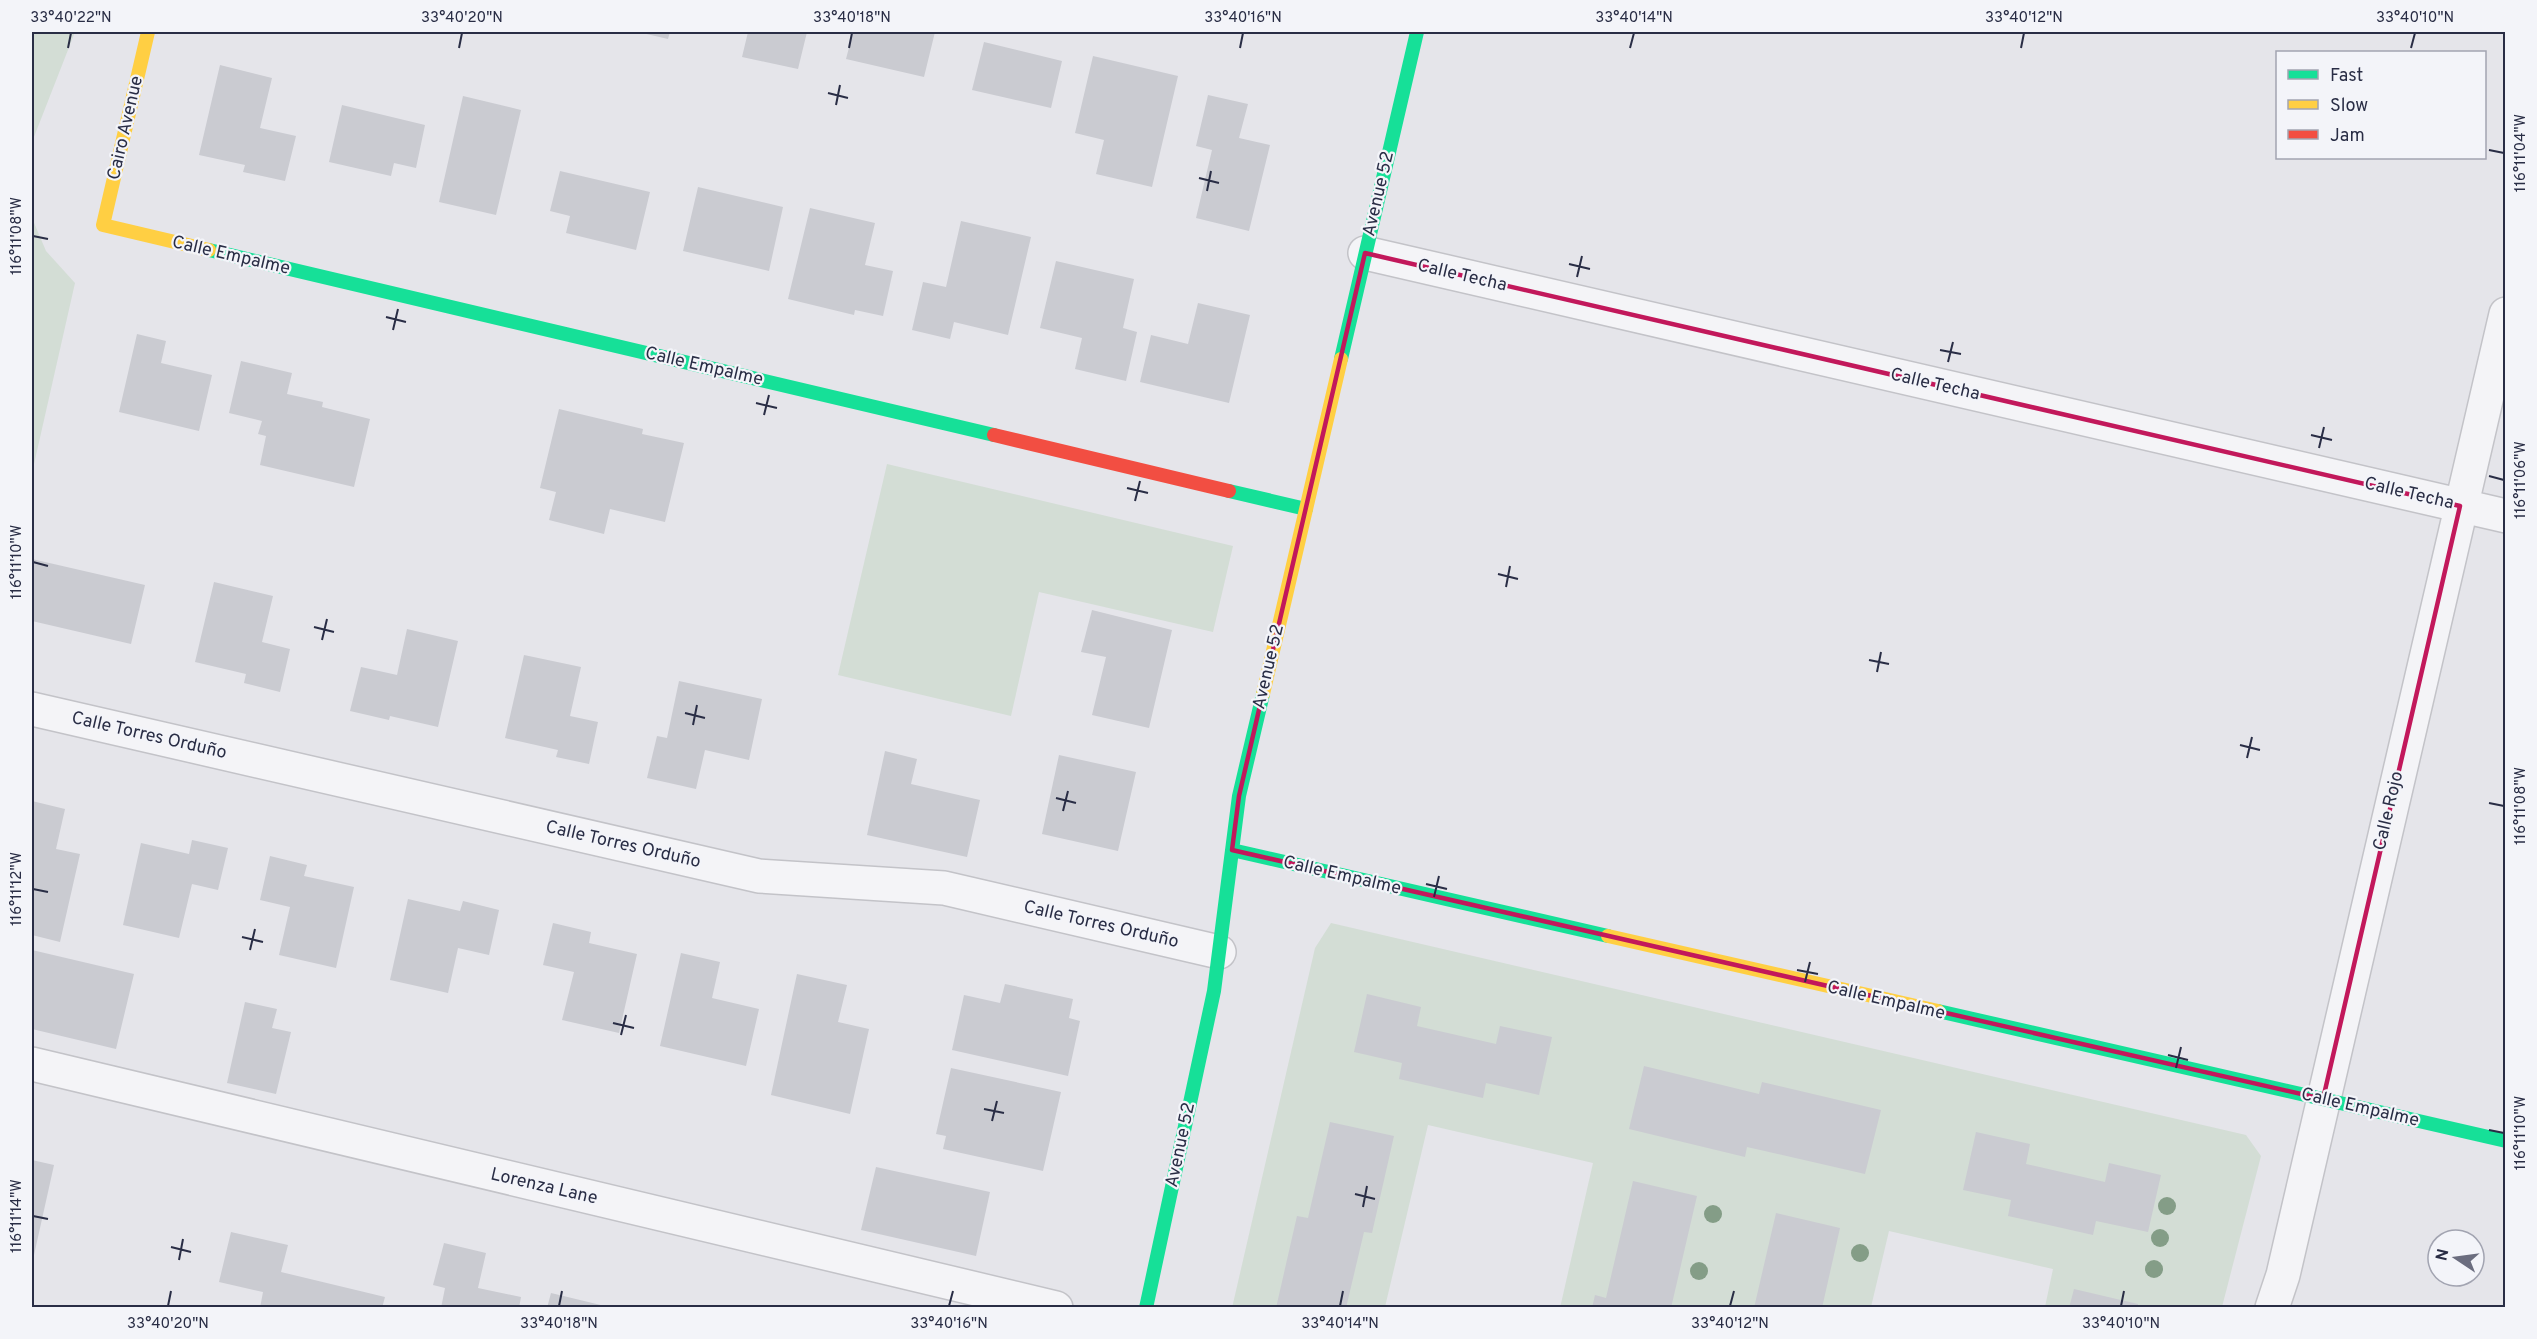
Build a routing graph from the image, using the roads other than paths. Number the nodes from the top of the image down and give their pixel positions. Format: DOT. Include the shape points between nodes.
graph roads {
  1 [pos="148,32"];
  2 [pos="1417,32"];
  3 [pos="103,225"];
  4 [pos="1365,253"];
  5 [pos="2505,314"];
  6 [pos="2460,506"];
  7 [pos="1306,509"];
  8 [pos="2505,516"];
  9 [pos="32,709"];
  10 [pos="1232,850"];
  11 [pos="1219,952"];
  12 [pos="32,1065"];
  13 [pos="2323,1099"];
  14 [pos="2505,1141"];
  15 [pos="1056,1308"];
  16 [pos="1146,1308"];
  17 [pos="2272,1308"];
  1 -- 3 [label="street, Cairo Avenue"];
  2 -- 4 [label="street, Avenue 52"];
  3 -- 7 [label="street, Calle Empalme"];
  4 -- 6 [label="street, Calle Techa"];
  4 -- 7 [label="street, Avenue 52"];
  5 -- 6 [label="street, Calle Rojo"];
  6 -- 8 [label="street, Calle Techa"];
  6 -- 13 [label="street, Calle Rojo"];
  7 -- 10 [label="street, Avenue 52" via="1239,796"];
  9 -- 11 [label="street, Calle Torres Orduño" via="759,876 944,888"];
  10 -- 11 [label="street, Avenue 52"];
  10 -- 13 [label="street, Calle Empalme"];
  11 -- 16 [label="street, Avenue 52"];
  12 -- 15 [label="street, Lorenza Lane"];
  13 -- 14 [label="street, Calle Empalme"];
  13 -- 17 [label="street, Calle Rojo"];
}
